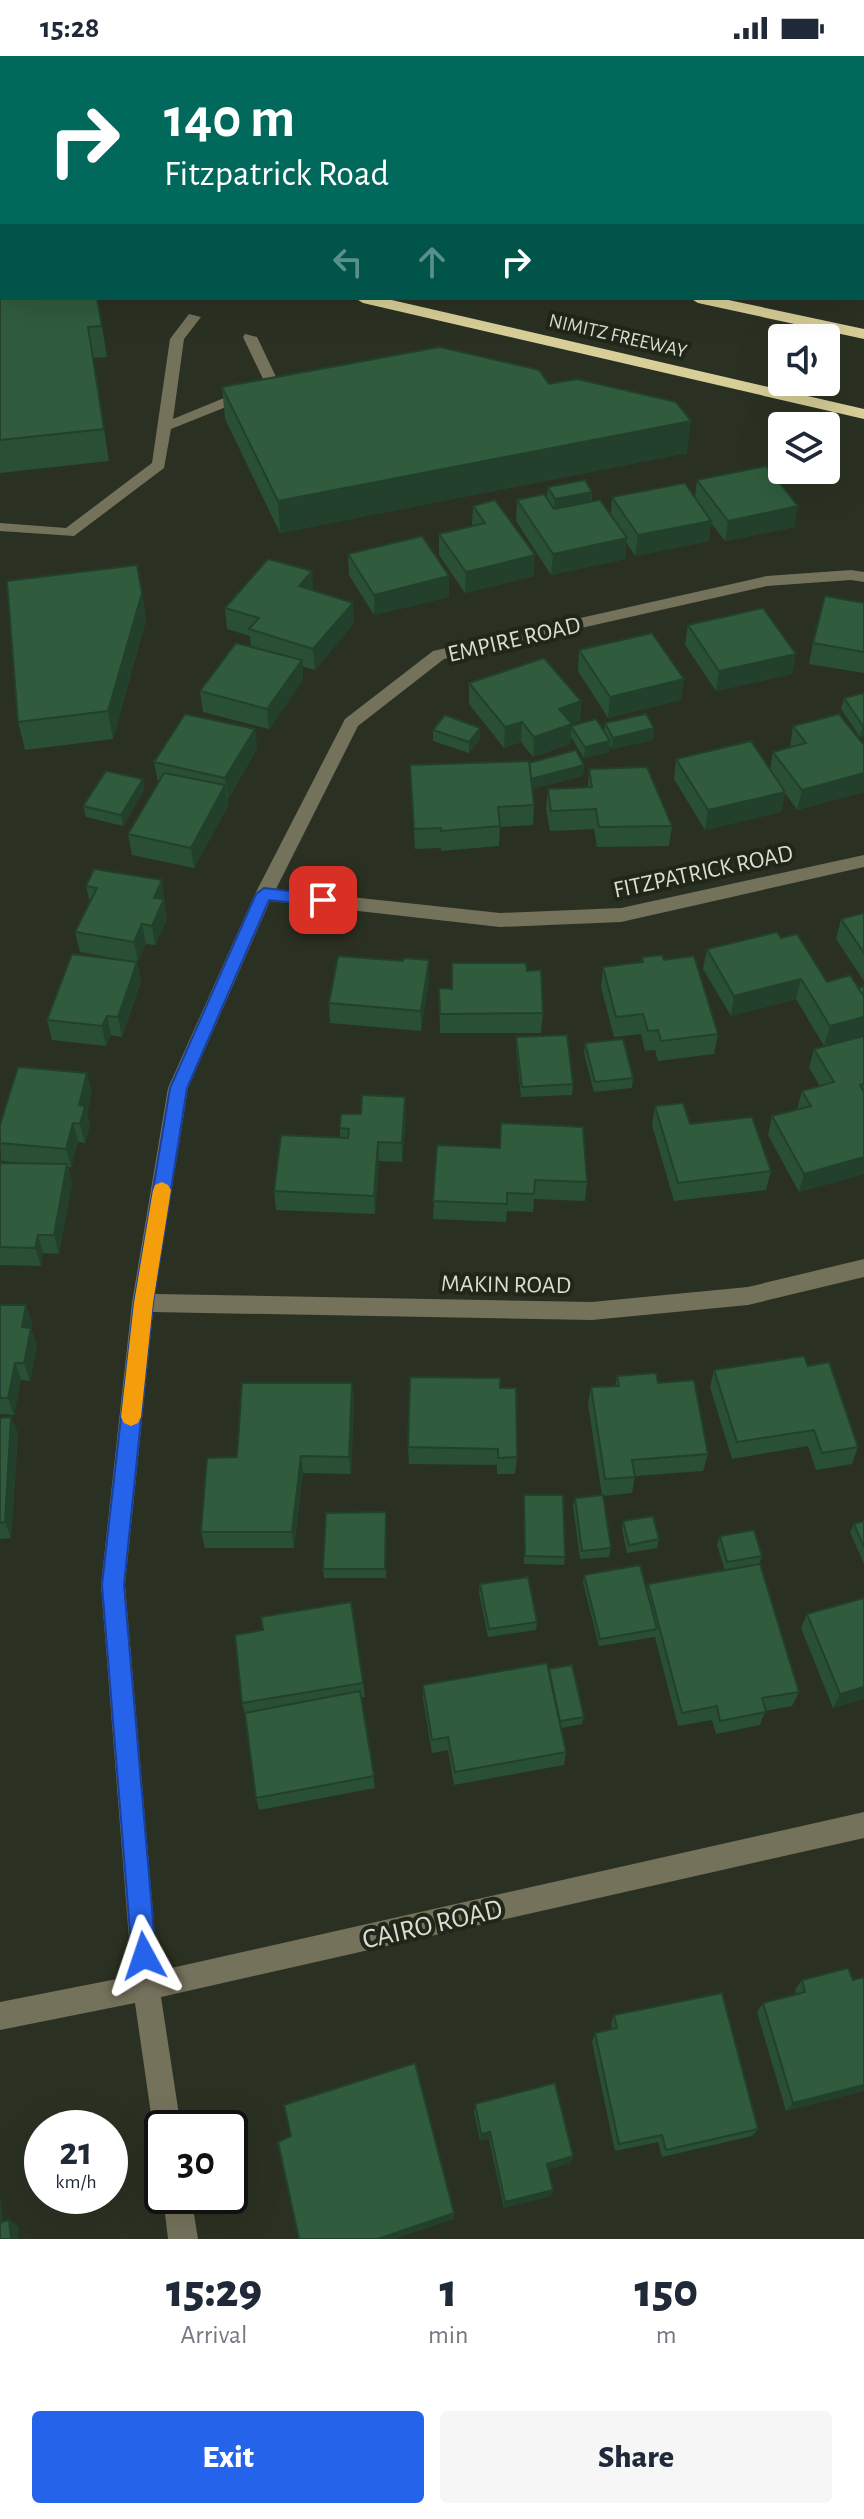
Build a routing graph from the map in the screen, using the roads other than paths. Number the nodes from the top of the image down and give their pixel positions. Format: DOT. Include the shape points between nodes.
graph roads {
  1 [pos="372,300"];
  2 [pos="707,300"];
  3 [pos="194,317"];
  4 [pos="864,334"];
  5 [pos="250,337"];
  6 [pos="864,414"];
  7 [pos="164,427"];
  8 [pos="0,527"];
  9 [pos="857,576"];
  10 [pos="864,861"];
  11 [pos="264,894"];
  12 [pos="864,1268"];
  13 [pos="143,1303"];
  14 [pos="864,1825"];
  15 [pos="146,1987"];
  16 [pos="0,2016"];
  17 [pos="164,2110"];
  18 [pos="180,2214"];
  19 [pos="183,2239"];
  1 -- 6 [label="highway, NIMITZ FREEWAY"];
  2 -- 4 [label="highway"];
  3 -- 7 [label="street" via="177,339"];
  5 -- 7 [label="street" via="279,382"];
  7 -- 8 [label="street" via="159,465 69,533"];
  9 -- 11 [label="street, EMPIRE ROAD" via="767,581 439,655 351,723"];
  10 -- 11 [label="street, FITZPATRICK ROAD" via="621,915 500,920"];
  11 -- 13 [label="street, EMPIRE ROAD" via="178,1088"];
  12 -- 13 [label="street, MAKIN ROAD" via="748,1296 592,1311"];
  13 -- 15 [label="street, EMPIRE ROAD" via="113,1585"];
  14 -- 15 [label="street, CAIRO ROAD"];
  15 -- 16 [label="street, CAIRO ROAD"];
  15 -- 17 [label="street, EMPIRE ROAD"];
  18 -- 19 [label="street"];
}
